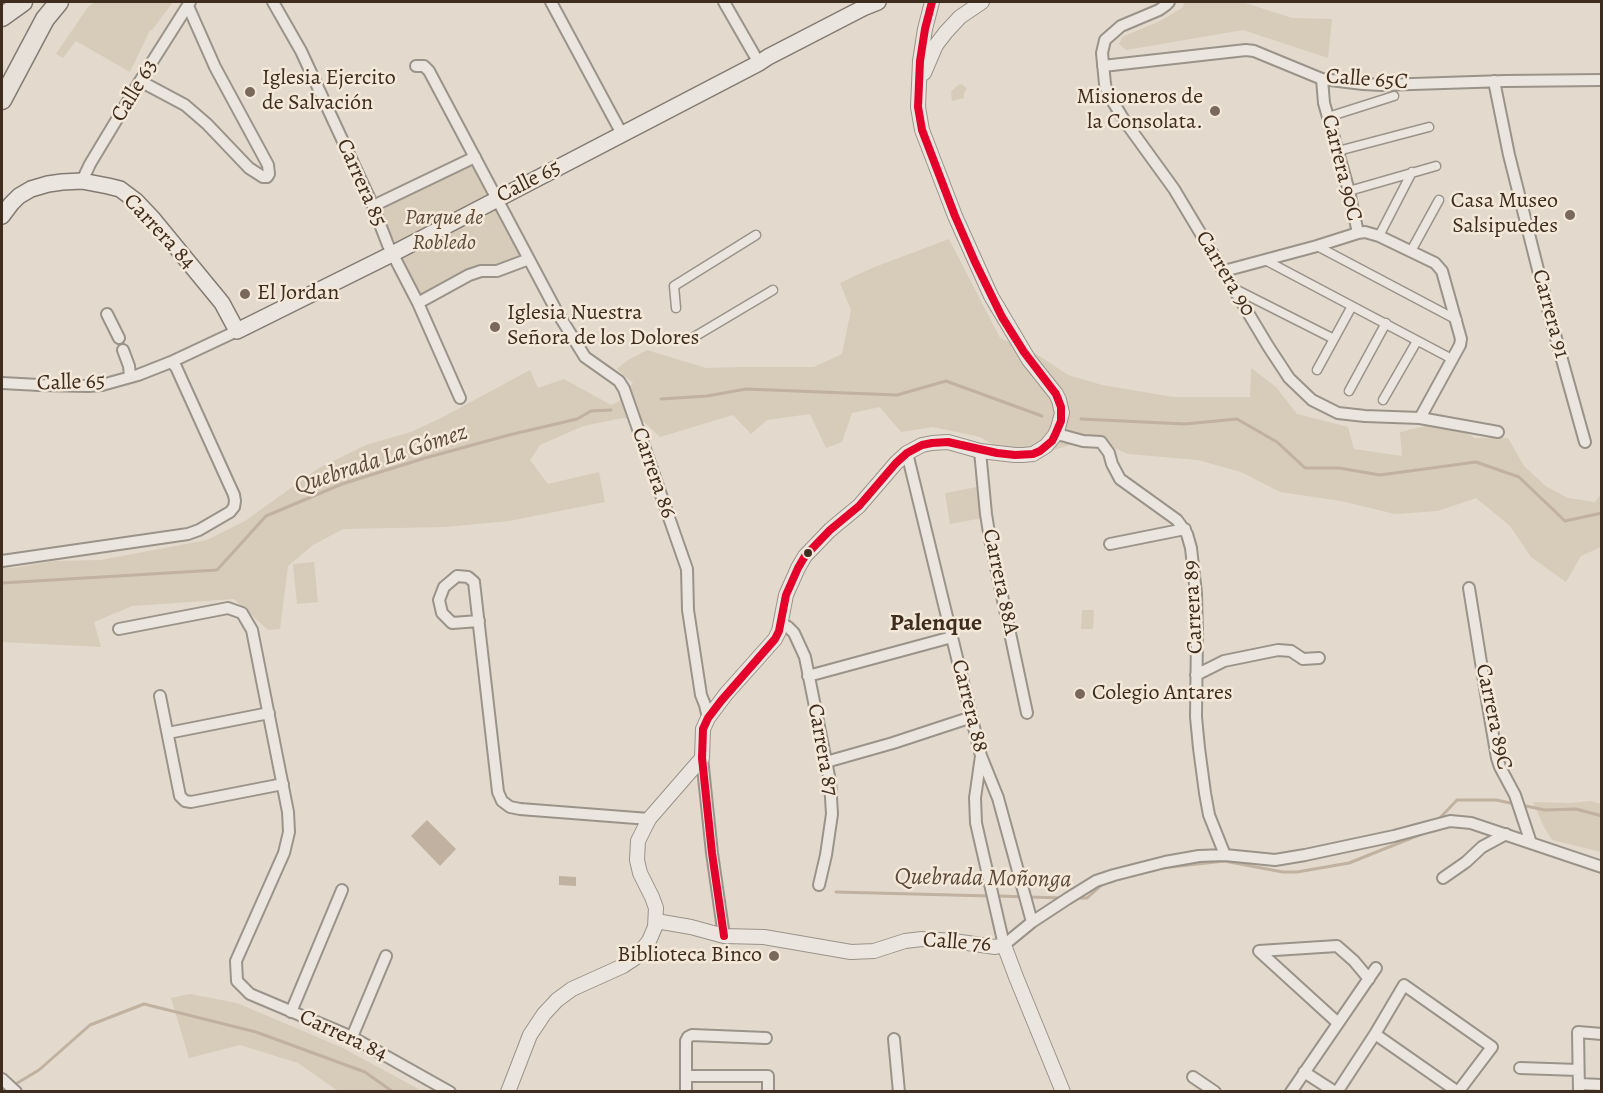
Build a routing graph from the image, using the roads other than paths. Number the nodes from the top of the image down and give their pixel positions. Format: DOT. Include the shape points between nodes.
graph roads {
  1 [pos="23,2"];
  2 [pos="58,2"];
  3 [pos="273,2"];
  4 [pos="551,2"];
  5 [pos="724,2"];
  6 [pos="878,2"];
  7 [pos="933,2"];
  8 [pos="982,2"];
  9 [pos="1169,2"];
  10 [pos="189,4"];
  11 [pos="2,17"];
  12 [pos="759,63"];
  13 [pos="420,66"];
  14 [pos="1103,66"];
  15 [pos="1322,79"];
  16 [pos="1602,80"];
  17 [pos="140,81"];
  18 [pos="1494,81"];
  19 [pos="918,92"];
  20 [pos="1395,96"];
  21 [pos="2,100"];
  22 [pos="1328,117"];
  23 [pos="1429,127"];
  24 [pos="622,134"];
  25 [pos="1338,151"];
  26 [pos="476,157"];
  27 [pos="1436,166"];
  28 [pos="1412,172"];
  29 [pos="82,182"];
  30 [pos="1348,190"];
  31 [pos="498,198"];
  32 [pos="1439,200"];
  33 [pos="373,206"];
  34 [pos="2,216"];
  35 [pos="1358,233"];
  36 [pos="756,235"];
  37 [pos="1379,236"];
  38 [pos="1317,246"];
  39 [pos="1411,251"];
  40 [pos="392,254"];
  41 [pos="529,259"];
  42 [pos="1265,260"];
  43 [pos="1224,271"];
  44 [pos="1232,287"];
  45 [pos="773,290"];
  46 [pos="418,303"];
  47 [pos="1352,306"];
  48 [pos="676,308"];
  49 [pos="107,314"];
  50 [pos="1457,320"];
  51 [pos="1386,323"];
  52 [pos="237,331"];
  53 [pos="694,337"];
  54 [pos="118,338"];
  55 [pos="1334,339"];
  56 [pos="1417,341"];
  57 [pos="123,350"];
  58 [pos="1452,359"];
  59 [pos="171,362"];
  60 [pos="1317,370"];
  61 [pos="130,377"];
  62 [pos="2,383"];
  63 [pos="1349,392"];
  64 [pos="460,398"];
  65 [pos="1383,400"];
  66 [pos="1420,418"];
  67 [pos="1058,428"];
  68 [pos="1498,432"];
  69 [pos="1585,442"];
  70 [pos="980,450"];
  71 [pos="907,453"];
  72 [pos="1185,529"];
  73 [pos="1110,544"];
  74 [pos="2,561"];
  75 [pos="1468,588"];
  76 [pos="478,621"];
  77 [pos="781,623"];
  78 [pos="119,629"];
  79 [pos="952,637"];
  80 [pos="1319,658"];
  81 [pos="1196,675"];
  82 [pos="808,676"];
  83 [pos="160,696"];
  84 [pos="269,713"];
  85 [pos="1027,713"];
  86 [pos="972,717"];
  87 [pos="708,718"];
  88 [pos="168,733"];
  89 [pos="981,756"];
  90 [pos="702,758"];
  91 [pos="826,762"];
  92 [pos="283,784"];
  93 [pos="649,819"];
  94 [pos="1506,834"];
  95 [pos="1531,843"];
  96 [pos="1225,855"];
  97 [pos="1602,867"];
  98 [pos="1443,878"];
  99 [pos="819,885"];
  100 [pos="342,890"];
  101 [pos="656,921"];
  102 [pos="1032,922"];
  103 [pos="723,936"];
  104 [pos="1005,945"];
  105 [pos="386,956"];
  106 [pos="1376,968"];
  107 [pos="1369,979"];
  108 [pos="291,1012"];
  109 [pos="1338,1023"];
  110 [pos="1376,1034"];
  111 [pos="1602,1034"];
  112 [pos="352,1037"];
  113 [pos="766,1038"];
  114 [pos="894,1039"];
  115 [pos="1520,1068"];
  116 [pos="1578,1070"];
  117 [pos="1304,1072"];
  118 [pos="686,1076"];
  119 [pos="1193,1077"];
  120 [pos="3,1080"];
  121 [pos="1602,1085"];
  122 [pos="1579,1088"];
  123 [pos="16,1092"];
  124 [pos="450,1092"];
  125 [pos="508,1092"];
  126 [pos="687,1092"];
  127 [pos="768,1092"];
  128 [pos="899,1092"];
  129 [pos="1063,1092"];
  130 [pos="1215,1092"];
  131 [pos="1290,1092"];
  132 [pos="1336,1092"];
  133 [pos="1458,1092"];
  1 -- 11 [label="highway"];
  2 -- 21 [label="highway"];
  3 -- 33 [label="street, Carrera 85" via="301,51"];
  4 -- 24 [label="street"];
  5 -- 12 [label="street"];
  6 -- 12 [label="main road, Calle 65"];
  7 -- 19 [label="street" via="923,40"];
  8 -- 19 [label="street" via="960,17 936,45"];
  9 -- 14 [label="street, Carrera 90" via="1109,36 1102,49"];
  10 -- 17 [label="street, Calle 63"];
  10 -- 17 [label="street" via="215,67 268,165 267,177 249,168 192,110"];
  12 -- 24 [label="main road, Calle 65"];
  13 -- 26 [label="street, Carrera 86" via="429,71"];
  14 -- 15 [label="street, Calle 65C" via="1246,50"];
  14 -- 43 [label="street, Carrera 90" via="1107,92 1115,107 1174,189"];
  15 -- 18 [label="street, Calle 65C" via="1382,85"];
  15 -- 22 [label="street, Carrera 90C"];
  16 -- 18 [label="street, Calle 65C"];
  17 -- 29 [label="street, Calle 63"];
  18 -- 69 [label="street, Carrera 91" via="1509,155"];
  19 -- 67 [label="street" via="922,130 955,216 1002,316 1056,394 1061,406"];
  20 -- 22 [label="street"];
  22 -- 25 [label="street, Carrera 90C"];
  23 -- 25 [label="street"];
  24 -- 31 [label="main road, Calle 65"];
  25 -- 30 [label="street, Carrera 90C"];
  26 -- 31 [label="street, Carrera 86"];
  26 -- 33 [label="street"];
  27 -- 28 [label="street"];
  28 -- 30 [label="street"];
  28 -- 37 [label="street"];
  29 -- 34 [label="main road, Carrera 84" via="31,189 19,196"];
  29 -- 52 [label="main road, Carrera 84" via="120,189 144,208 207,283"];
  30 -- 35 [label="street, Carrera 90C"];
  31 -- 40 [label="main road, Calle 65"];
  31 -- 41 [label="street, Carrera 86"];
  32 -- 39 [label="street"];
  33 -- 40 [label="street, Carrera 85"];
  35 -- 37 [label="street, Carrera 90C"];
  35 -- 38 [label="street"];
  36 -- 48 [label="street" via="674,286"];
  37 -- 39 [label="street, Carrera 90C"];
  38 -- 42 [label="street"];
  38 -- 50 [label="street"];
  39 -- 50 [label="street, Carrera 90C" via="1440,268"];
  40 -- 46 [label="street, Carrera 85"];
  40 -- 52 [label="main road, Calle 65"];
  41 -- 46 [label="street" via="497,271 469,275"];
  41 -- 87 [label="street, Carrera 86" via="585,357 619,381 624,389 687,569 688,610"];
  42 -- 43 [label="street"];
  42 -- 47 [label="street"];
  43 -- 44 [label="street, Carrera 90"];
  44 -- 55 [label="street"];
  44 -- 66 [label="street, Carrera 90" via="1285,372 1312,400 1345,414"];
  45 -- 53 [label="street"];
  46 -- 64 [label="street, Carrera 85"];
  47 -- 51 [label="street"];
  47 -- 55 [label="street"];
  49 -- 54 [label="street"];
  50 -- 58 [label="street, Carrera 90C" via="1460,342"];
  51 -- 56 [label="street"];
  51 -- 63 [label="street"];
  52 -- 59 [label="street, Calle 65"];
  55 -- 60 [label="street"];
  56 -- 58 [label="street"];
  56 -- 65 [label="street"];
  57 -- 61 [label="street"];
  58 -- 66 [label="street"];
  59 -- 61 [label="street, Calle 65"];
  59 -- 74 [label="street" via="234,495 230,512 188,534"];
  61 -- 62 [label="street, Calle 65" via="88,386"];
  66 -- 68 [label="street, Carrera 90"];
  67 -- 70 [label="street" via="1052,441 1033,454"];
  67 -- 72 [label="street, Carrera 89" via="1061,435 1101,442 1120,479"];
  70 -- 71 [label="street" via="940,442"];
  70 -- 85 [label="street, Carrera 88A" via="989,531"];
  71 -- 77 [label="street" via="859,506 805,556 786,595"];
  71 -- 79 [label="street, Carrera 88"];
  72 -- 73 [label="street"];
  72 -- 81 [label="street, Carrera 89" via="1190,539 1196,593"];
  75 -- 95 [label="street, Carrera 89C" via="1497,758"];
  76 -- 76 [label="street" via="452,623 442,614 439,600 444,587 457,576 474,582"];
  76 -- 93 [label="street" via="498,792 505,804 514,808"];
  77 -- 82 [label="street, Carrera 87" via="798,640"];
  77 -- 87 [label="street" via="775,639"];
  78 -- 84 [label="street" via="228,608 242,613 252,630"];
  79 -- 82 [label="street"];
  79 -- 86 [label="street, Carrera 88"];
  80 -- 81 [label="street" via="1303,659 1291,651 1278,650 1224,661"];
  81 -- 96 [label="street, Carrera 89" via="1204,793"];
  82 -- 91 [label="street, Carrera 87"];
  83 -- 88 [label="street"];
  84 -- 88 [label="street"];
  84 -- 92 [label="street"];
  86 -- 89 [label="street, Carrera 88"];
  86 -- 91 [label="street"];
  87 -- 90 [label="street, Carrera 86"];
  88 -- 92 [label="street" via="180,796 185,801"];
  89 -- 102 [label="street, Carrera 88" via="998,798"];
  89 -- 104 [label="street" via="976,823"];
  90 -- 93 [label="street"];
  90 -- 103 [label="street, Carrera 86"];
  91 -- 99 [label="street, Carrera 87" via="832,814"];
  92 -- 108 [label="street, Carrera 84" via="289,832 284,852 236,961 237,981 250,994"];
  93 -- 101 [label="street" via="638,841 637,860 642,880 655,903"];
  94 -- 95 [label="street, Calle 76"];
  94 -- 96 [label="street, Calle 76" via="1450,821 1275,860"];
  94 -- 98 [label="street" via="1482,847"];
  95 -- 97 [label="street, Calle 76"];
  96 -- 102 [label="street, Calle 76" via="1199,855 1096,881"];
  100 -- 108 [label="street"];
  101 -- 103 [label="street, Calle 76"];
  101 -- 125 [label="street" via="650,941 635,958 572,989 544,1014 530,1035"];
  102 -- 104 [label="street, Calle 76"];
  103 -- 104 [label="street, Calle 76" via="764,937 851,952 874,951 922,939"];
  104 -- 129 [label="street"];
  105 -- 112 [label="street"];
  106 -- 107 [label="street"];
  107 -- 109 [label="street"];
  107 -- 109 [label="street" via="1337,946 1259,951"];
  108 -- 112 [label="street, Carrera 84"];
  109 -- 117 [label="street"];
  110 -- 132 [label="street"];
  110 -- 133 [label="street"];
  110 -- 133 [label="street" via="1404,985 1492,1047"];
  111 -- 116 [label="street" via="1578,1032"];
  112 -- 124 [label="street, Carrera 84"];
  113 -- 118 [label="street" via="688,1037"];
  114 -- 128 [label="street"];
  115 -- 116 [label="street"];
  116 -- 122 [label="street"];
  117 -- 131 [label="street"];
  117 -- 132 [label="street"];
  118 -- 126 [label="street"];
  118 -- 127 [label="street" via="768,1076"];
  119 -- 130 [label="street"];
  120 -- 123 [label="street"];
  121 -- 122 [label="street"];
}
